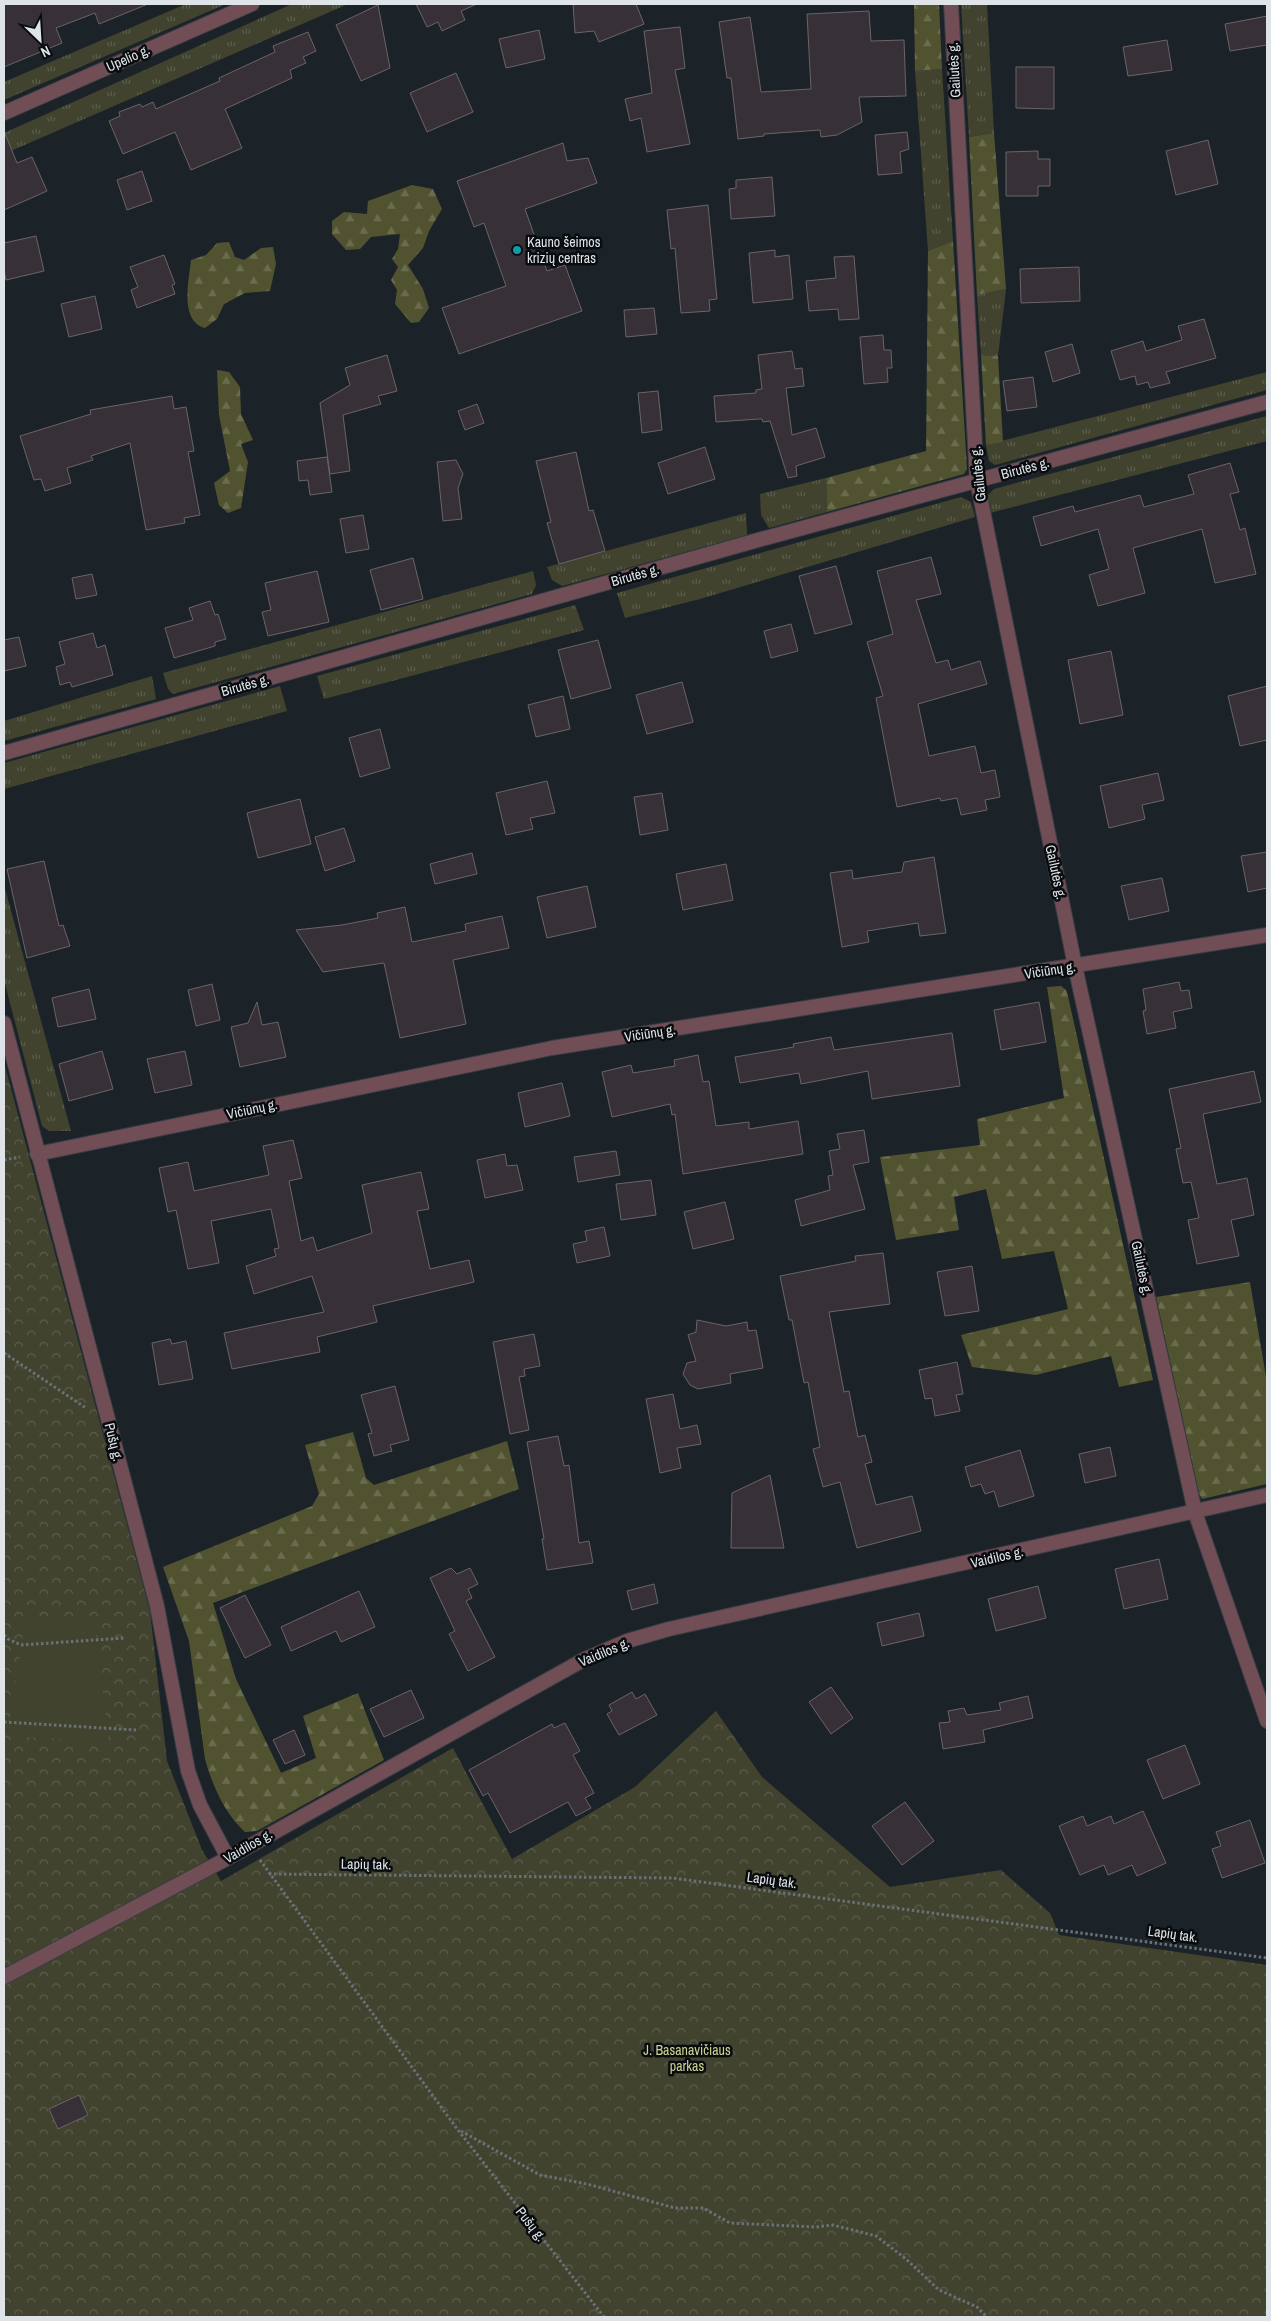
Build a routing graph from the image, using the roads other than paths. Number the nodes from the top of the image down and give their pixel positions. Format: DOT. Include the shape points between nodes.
graph roads {
  1 [pos="252,4"];
  2 [pos="951,4"];
  3 [pos="4,113"];
  4 [pos="1267,402"];
  5 [pos="977,481"];
  6 [pos="4,753"];
  7 [pos="1267,935"];
  8 [pos="1075,966"];
  9 [pos="4,1023"];
  10 [pos="37,1154"];
  11 [pos="1267,1495"];
  12 [pos="1195,1512"];
  13 [pos="1267,1721"];
  14 [pos="228,1858"];
  15 [pos="4,1977"];
  1 -- 3 [label="street, Upelio g."];
  2 -- 5 [label="street, Gailutės g."];
  4 -- 5 [label="street, Birutės g."];
  5 -- 6 [label="street, Birutės g."];
  5 -- 8 [label="street, Gailutės g."];
  7 -- 8 [label="street, Vičiūnų g."];
  8 -- 10 [label="street, Vičiūnų g." via="552,1048"];
  8 -- 12 [label="street, Gailutės g."];
  9 -- 10 [label="street, Pušų g."];
  10 -- 14 [label="street, Pušų g." via="157,1606 188,1771 200,1805"];
  11 -- 12 [label="street, Vaidilos g."];
  12 -- 13 [label="street, Gailutės g."];
  12 -- 14 [label="street, Vaidilos g." via="627,1641 585,1659"];
  14 -- 15 [label="street, Vaidilos g."];
}
